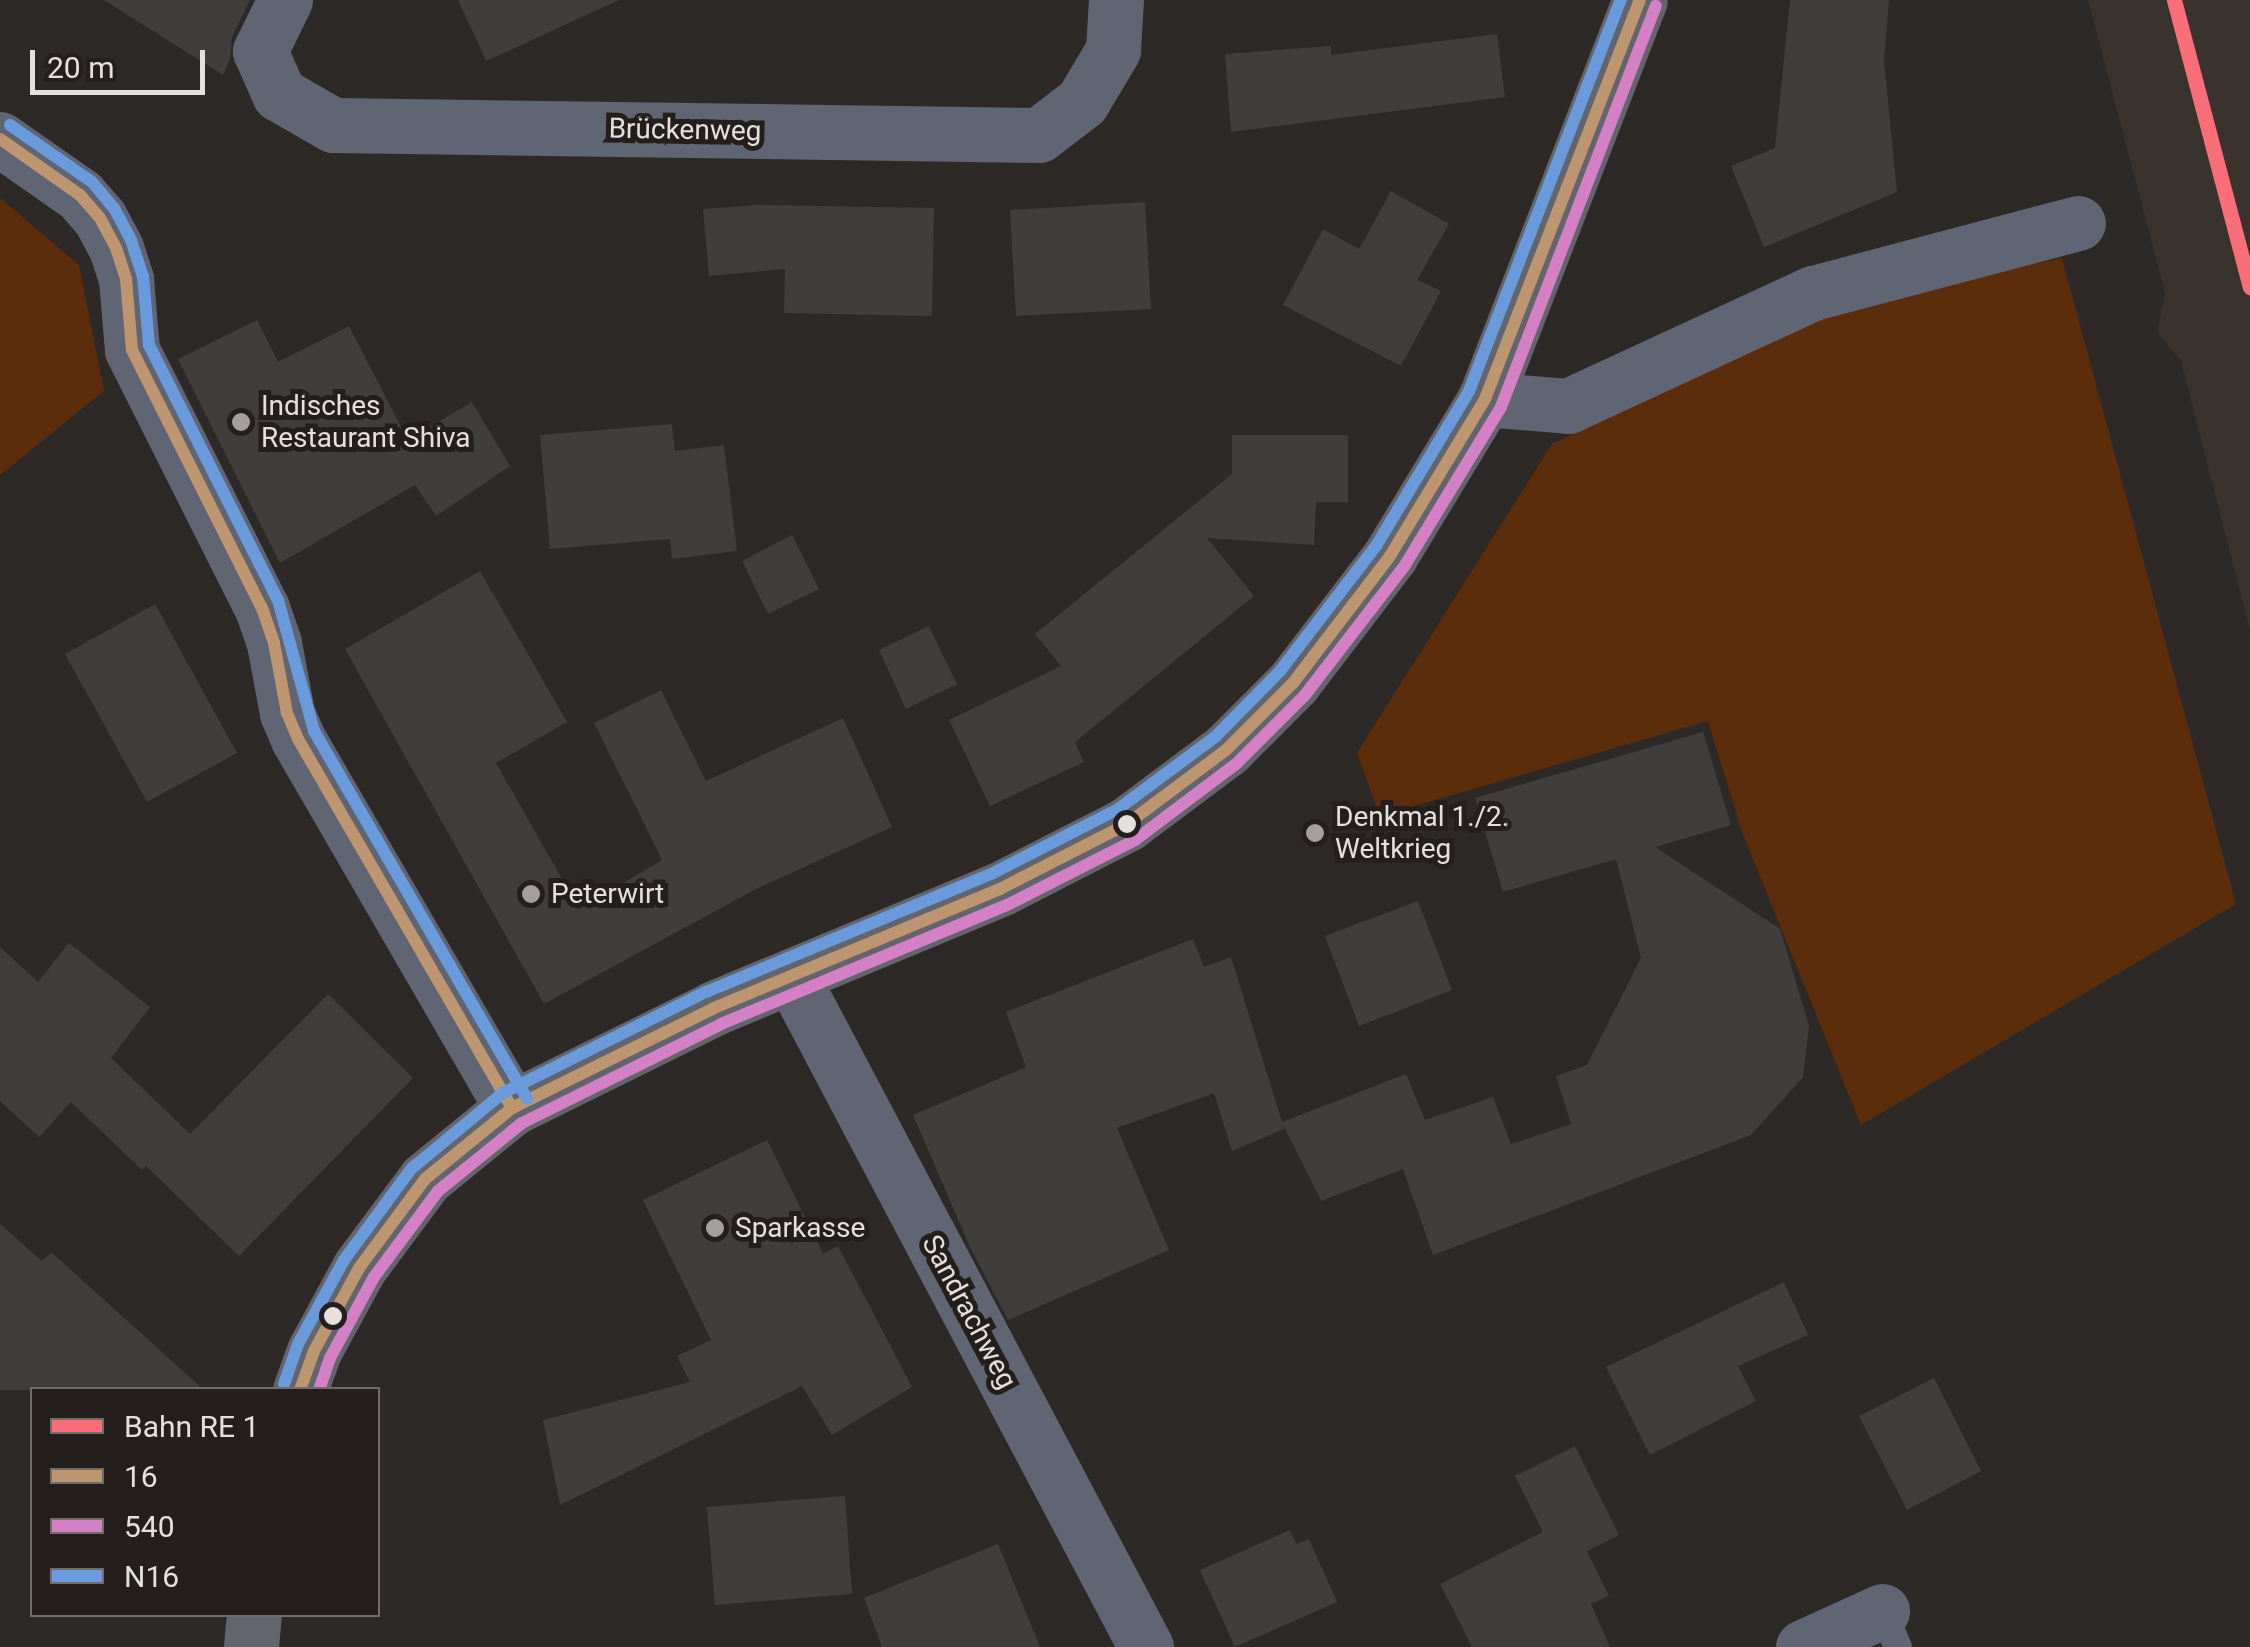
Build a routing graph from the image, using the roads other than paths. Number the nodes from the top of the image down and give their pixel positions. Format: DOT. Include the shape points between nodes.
graph roads {
  1 [pos="285,0"];
  2 [pos="1116,0"];
  3 [pos="1640,0"];
  4 [pos="0,140"];
  5 [pos="2078,222"];
  6 [pos="1485,399"];
  7 [pos="792,977"];
  8 [pos="512,1108"];
  9 [pos="301,1387"];
  10 [pos="254,1617"];
  11 [pos="1890,1629"];
  12 [pos="251,1647"];
  13 [pos="1146,1647"];
  14 [pos="1804,1647"];
  1 -- 2 [label="street, Brückenweg" via="260,50 279,94 332,125 1039,134 1082,102 1113,50"];
  3 -- 6 [label="main road"];
  4 -- 8 [label="street" via="80,196 116,248 126,278 132,350 262,608 298,738"];
  5 -- 6 [label="street" via="1813,293 1568,406"];
  6 -- 7 [label="main road" via="1390,556 1294,682 1226,750 1126,824 1000,889"];
  7 -- 8 [label="main road"];
  7 -- 13 [label="street, Sandrachweg"];
  8 -- 9 [label="main road" via="425,1179 359,1268"];
  10 -- 12 [label="main road"];
  11 -- 14 [label="street"];
}
